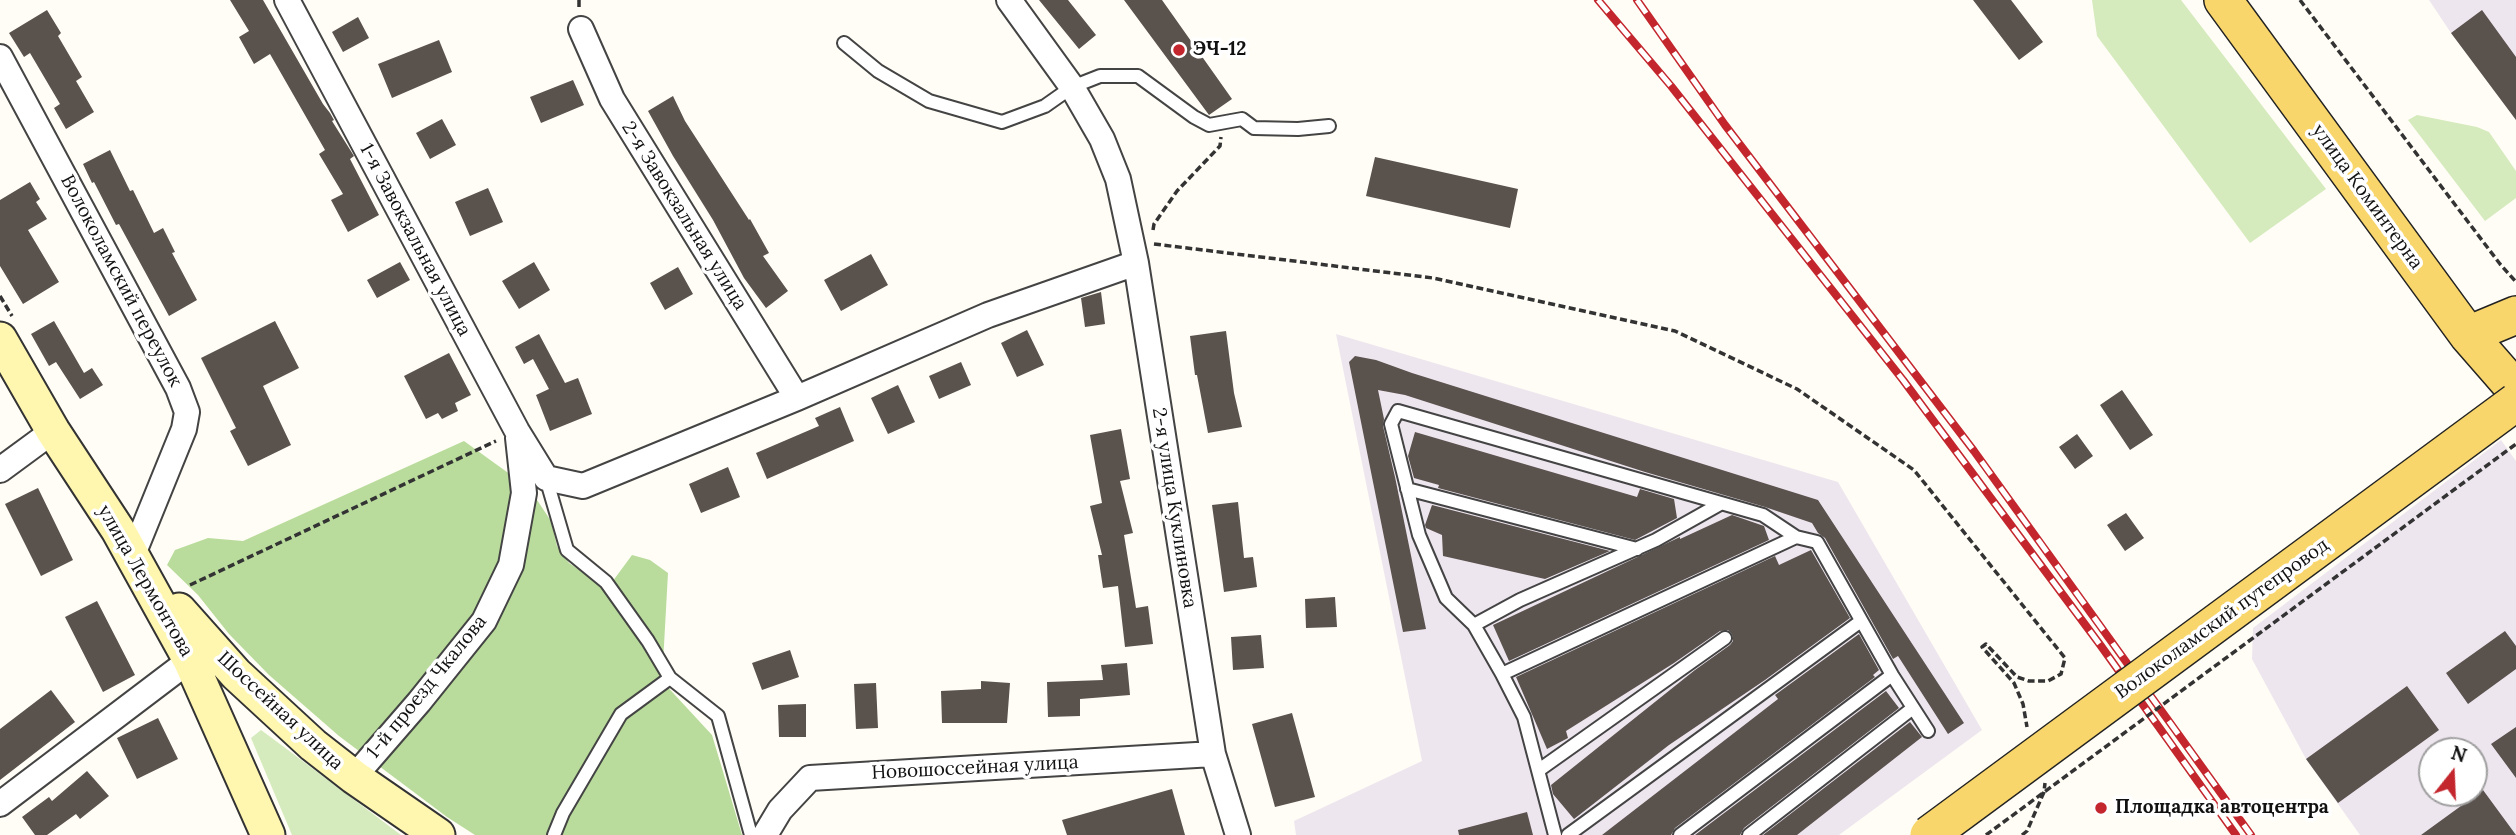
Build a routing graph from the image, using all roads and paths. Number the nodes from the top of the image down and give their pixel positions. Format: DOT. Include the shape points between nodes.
graph roads {
  1 [pos="287,0"];
  2 [pos="1009,0"];
  3 [pos="2224,0"];
  4 [pos="2300,0"];
  5 [pos="581,29"];
  6 [pos="844,43"];
  7 [pos="0,57"];
  8 [pos="1072,87"];
  9 [pos="1221,123"];
  10 [pos="1329,126"];
  11 [pos="1136,264"];
  12 [pos="2516,282"];
  13 [pos="2516,315"];
  14 [pos="2468,335"];
  15 [pos="0,339"];
  16 [pos="2516,390"];
  17 [pos="797,398"];
  18 [pos="2516,402"];
  19 [pos="2516,426"];
  20 [pos="53,431"];
  21 [pos="517,431"];
  22 [pos="2516,444"];
  23 [pos="0,470"];
  24 [pos="546,478"];
  25 [pos="1407,489"];
  26 [pos="1720,504"];
  27 [pos="1796,537"];
  28 [pos="126,541"];
  29 [pos="1637,548"];
  30 [pos="167,596"];
  31 [pos="1861,621"];
  32 [pos="1474,625"];
  33 [pos="1725,638"];
  34 [pos="190,660"];
  35 [pos="1503,674"];
  36 [pos="1892,675"];
  37 [pos="670,678"];
  38 [pos="1913,708"];
  39 [pos="2028,728"];
  40 [pos="1928,732"];
  41 [pos="1213,754"];
  42 [pos="1539,770"];
  43 [pos="2045,773"];
  44 [pos="354,778"];
  45 [pos="0,804"];
  46 [pos="268,835"];
  47 [pos="438,835"];
  48 [pos="554,835"];
  49 [pos="751,835"];
  50 [pos="765,835"];
  51 [pos="1238,835"];
  52 [pos="1555,835"];
  53 [pos="1568,835"];
  54 [pos="1680,835"];
  55 [pos="1749,835"];
  56 [pos="1929,835"];
  57 [pos="1968,835"];
  58 [pos="1986,835"];
  59 [pos="2022,835"];
  1 -- 21 [label="street, 1-я Завокзальная улица"];
  2 -- 8 [label="street, 2-я улица Куклиновка"];
  3 -- 14 [label="main road, улица Коминтерна"];
  4 -- 12 [label="path"];
  5 -- 17 [label="street, 2-я Завокзальная улица" via="612,99"];
  6 -- 8 [label="lane" via="878,71 929,101 1002,122 1045,106"];
  7 -- 28 [label="street, Волоколамский переулок" via="187,412 184,429"];
  8 -- 9 [label="lane" via="1100,76 1138,76 1194,117 1209,125"];
  8 -- 11 [label="street, 2-я улица Куклиновка" via="1102,139 1118,179"];
  9 -- 10 [label="lane" via="1242,119 1254,128"];
  9 -- 39 [label="path" via="1220,146 1177,191 1154,224 1151,243 1433,278 1675,331 1797,389 1914,470 2065,658 2062,674 2048,681 2029,681 2017,677 1986,644 1982,647 2014,683"];
  11 -- 17 [label="street" via="988,315"];
  11 -- 41 [label="street, 2-я улица Куклиновка"];
  13 -- 14 [label="main road"];
  14 -- 16 [label="main road, улица Коминтерна"];
  15 -- 20 [label="main road, улица Лермонтова"];
  17 -- 24 [label="street" via="583,486"];
  18 -- 56 [label="main road, Волоколамский путепровод, bridge"];
  19 -- 57 [label="main road, Волоколамский путепровод"];
  20 -- 23 [label="street"];
  20 -- 28 [label="main road, улица Лермонтова"];
  21 -- 24 [label="street, 1-я Завокзальная улица"];
  21 -- 30 [label="path"];
  21 -- 44 [label="street, 1-й проезд Чкалова" via="524,493 511,565 484,621"];
  22 -- 58 [label="path, bridge"];
  24 -- 37 [label="lane" via="567,550 606,582"];
  25 -- 26 [label="lane" via="1391,424 1398,411"];
  25 -- 29 [label="lane"];
  25 -- 32 [label="lane" via="1419,535 1446,598"];
  26 -- 27 [label="lane" via="1763,515"];
  26 -- 29 [label="lane"];
  27 -- 31 [label="lane" via="1817,542"];
  27 -- 35 [label="lane"];
  28 -- 30 [label="main road, Шоссейная улица"];
  28 -- 34 [label="main road, улица Лермонтова"];
  29 -- 32 [label="lane"];
  30 -- 44 [label="main road, Шоссейная улица" via="274,710"];
  31 -- 36 [label="lane"];
  31 -- 53 [label="lane"];
  32 -- 35 [label="lane"];
  33 -- 42 [label="lane"];
  34 -- 45 [label="street"];
  34 -- 46 [label="main road, улица Лермонтова"];
  35 -- 42 [label="lane" via="1524,717"];
  36 -- 38 [label="lane"];
  36 -- 54 [label="lane"];
  37 -- 48 [label="lane" via="621,715"];
  37 -- 49 [label="lane" via="718,716"];
  38 -- 40 [label="lane"];
  38 -- 55 [label="lane"];
  41 -- 50 [label="street, Новошоссейная улица" via="810,778 780,810"];
  41 -- 51 [label="street, 2-я улица Куклиновка"];
  42 -- 52 [label="lane"];
  43 -- 59 [label="path" via="2045,792"];
  44 -- 47 [label="main road, Шоссейная улица"];
}
